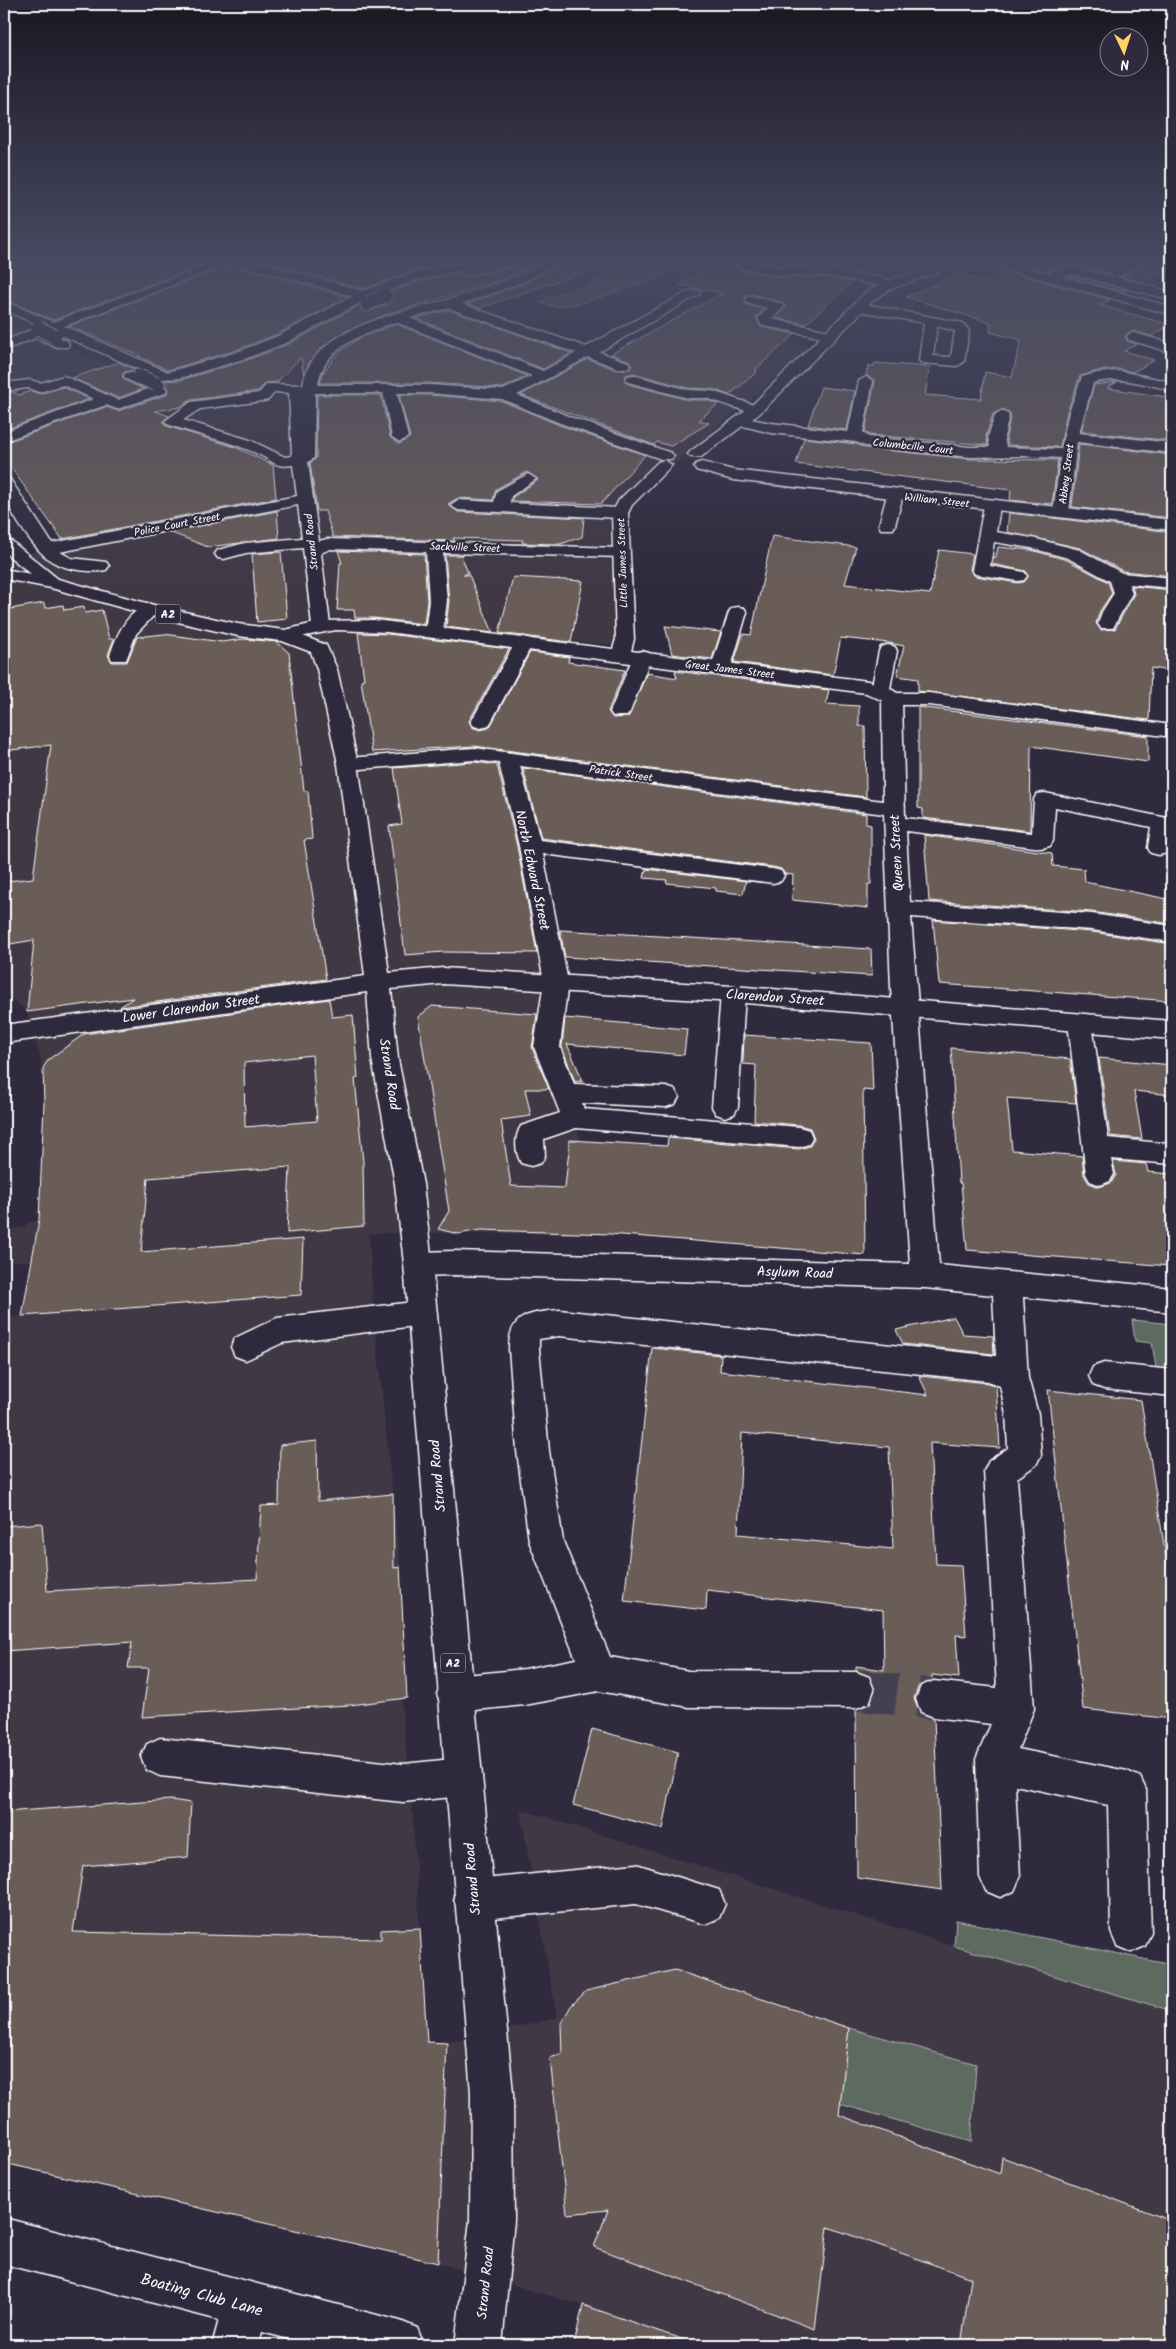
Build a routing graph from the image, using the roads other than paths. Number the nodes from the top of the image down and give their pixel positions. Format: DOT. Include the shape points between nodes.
graph roads {
  1 [pos="122,371"];
  2 [pos="127,371"];
  3 [pos="137,371"];
  4 [pos="211,371"];
  5 [pos="312,371"];
  6 [pos="530,371"];
  7 [pos="554,371"];
  8 [pos="796,371"];
  9 [pos="1145,371"];
  10 [pos="1163,371"];
  11 [pos="544,376"];
  12 [pos="633,379"];
  13 [pos="159,380"];
  14 [pos="866,380"];
  15 [pos="30,384"];
  16 [pos="1172,386"];
  17 [pos="4,387"];
  18 [pos="389,389"];
  19 [pos="302,392"];
  20 [pos="4,393"];
  21 [pos="505,395"];
  22 [pos="106,400"];
  23 [pos="755,410"];
  24 [pos="544,411"];
  25 [pos="1002,416"];
  26 [pos="528,420"];
  27 [pos="740,421"];
  28 [pos="4,437"];
  29 [pos="1071,437"];
  30 [pos="400,438"];
  31 [pos="859,438"];
  32 [pos="1172,448"];
  33 [pos="999,451"];
  34 [pos="1068,454"];
  35 [pos="300,459"];
  36 [pos="682,464"];
  37 [pos="528,479"];
  38 [pos="4,482"];
  39 [pos="902,496"];
  40 [pos="306,499"];
  41 [pos="458,506"];
  42 [pos="992,506"];
  43 [pos="502,508"];
  44 [pos="620,513"];
  45 [pos="1061,513"];
  46 [pos="895,525"];
  47 [pos="1172,526"];
  48 [pos="987,536"];
  49 [pos="4,544"];
  50 [pos="434,546"];
  51 [pos="311,547"];
  52 [pos="48,549"];
  53 [pos="620,553"];
  54 [pos="224,554"];
  55 [pos="100,566"];
  56 [pos="4,574"];
  57 [pos="1018,576"];
  58 [pos="1118,578"];
  59 [pos="53,582"];
  60 [pos="1172,583"];
  61 [pos="150,610"];
  62 [pos="738,612"];
  63 [pos="366,624"];
  64 [pos="1107,624"];
  65 [pos="321,625"];
  66 [pos="434,632"];
  67 [pos="286,636"];
  68 [pos="524,643"];
  69 [pos="319,649"];
  70 [pos="888,651"];
  71 [pos="620,655"];
  72 [pos="119,656"];
  73 [pos="642,657"];
  74 [pos="721,667"];
  75 [pos="887,695"];
  76 [pos="620,712"];
  77 [pos="481,722"];
  78 [pos="1172,731"];
  79 [pos="508,758"];
  80 [pos="348,764"];
  81 [pos="894,816"];
  82 [pos="530,846"];
  83 [pos="1159,848"];
  84 [pos="773,876"];
  85 [pos="899,909"];
  86 [pos="1172,934"];
  87 [pos="378,982"];
  88 [pos="556,982"];
  89 [pos="733,994"];
  90 [pos="905,1008"];
  91 [pos="1080,1023"];
  92 [pos="1172,1030"];
  93 [pos="4,1034"];
  94 [pos="565,1093"];
  95 [pos="666,1097"];
  96 [pos="725,1107"];
  97 [pos="575,1118"];
  98 [pos="799,1137"];
  99 [pos="1172,1154"];
  100 [pos="531,1156"];
  101 [pos="1098,1160"];
  102 [pos="1172,1166"];
  103 [pos="418,1264"];
  104 [pos="925,1276"];
  105 [pos="1007,1284"];
  106 [pos="1172,1300"];
  107 [pos="422,1314"];
  108 [pos="246,1347"];
  109 [pos="1104,1376"];
  110 [pos="1013,1378"];
  111 [pos="1172,1383"];
  112 [pos="599,1673"];
  113 [pos="856,1690"];
  114 [pos="455,1694"];
  115 [pos="934,1699"];
  116 [pos="1016,1709"];
  117 [pos="160,1757"];
  118 [pos="995,1759"];
  119 [pos="462,1777"];
  120 [pos="1000,1877"];
  121 [pos="474,1900"];
  122 [pos="705,1904"];
  123 [pos="1131,1932"];
  124 [pos="4,2241"];
  125 [pos="240,2326"];
  126 [pos="400,2345"];
  127 [pos="478,2345"];
  1 -- 22 [label="street" via="160,390 117,406"];
  2 -- 13 [label="street, bridge"];
  3 -- 13 [label="street"];
  4 -- 13 [label="street" via="160,386"];
  5 -- 19 [label="street, Strand Road"];
  6 -- 11 [label="street"];
  7 -- 11 [label="street"];
  8 -- 23 [label="street, Little James Street"];
  9 -- 29 [label="street, Abbey Street" via="1087,380"];
  10 -- 16 [label="street"];
  11 -- 21 [label="street"];
  12 -- 23 [label="street" via="688,394 707,394"];
  14 -- 31 [label="street, Columbcille Court" via="855,435"];
  15 -- 17 [label="street"];
  15 -- 20 [label="street"];
  15 -- 22 [label="street" via="40,388 64,380"];
  18 -- 19 [label="street, William Street"];
  18 -- 21 [label="street, William Street"];
  18 -- 30 [label="street"];
  19 -- 35 [label="street, Strand Road"];
  19 -- 35 [label="street, William Street" via="271,388 263,397 196,405 172,421 256,448 282,462"];
  21 -- 24 [label="street, William Street"];
  22 -- 28 [label="street"];
  23 -- 27 [label="street, Little James Street"];
  24 -- 26 [label="street"];
  24 -- 36 [label="street, William Street"];
  25 -- 33 [label="street" via="996,437"];
  27 -- 31 [label="street" via="771,428"];
  27 -- 36 [label="street, Little James Street"];
  29 -- 32 [label="street"];
  29 -- 34 [label="street, Abbey Street"];
  31 -- 33 [label="street, Columbcille Court" via="970,452"];
  33 -- 34 [label="street, Columbcille Court"];
  34 -- 45 [label="street, Abbey Street"];
  35 -- 40 [label="street, Strand Road"];
  36 -- 39 [label="street, William Street" via="733,475"];
  36 -- 44 [label="street, Little James Street" via="647,481 625,502"];
  37 -- 43 [label="street" via="504,494"];
  38 -- 52 [label="street"];
  39 -- 42 [label="street, William Street"];
  39 -- 46 [label="street"];
  40 -- 51 [label="street, Strand Road"];
  40 -- 52 [label="street, Police Court Street"];
  41 -- 43 [label="street"];
  42 -- 45 [label="street, William Street"];
  42 -- 48 [label="street"];
  43 -- 44 [label="street"];
  44 -- 53 [label="street, Little James Street"];
  45 -- 47 [label="street, William Street"];
  48 -- 57 [label="street" via="981,570"];
  48 -- 58 [label="street" via="1074,554"];
  49 -- 59 [label="street, A2"];
  50 -- 51 [label="street, Sackville Street" via="327,544"];
  50 -- 53 [label="street, Sackville Street"];
  50 -- 66 [label="street" via="438,601"];
  51 -- 54 [label="street, Sackville Street" via="245,548"];
  51 -- 65 [label="street, Strand Road"];
  52 -- 55 [label="street" via="55,557 66,561"];
  53 -- 71 [label="street, Little James Street" via="626,639"];
  56 -- 59 [label="street, A2"];
  58 -- 60 [label="street"];
  58 -- 64 [label="street" via="1123,593"];
  59 -- 61 [label="street, A2"];
  61 -- 67 [label="street, A2" via="238,630"];
  61 -- 72 [label="street" via="127,632"];
  62 -- 74 [label="street"];
  63 -- 65 [label="street, Great James Street"];
  63 -- 66 [label="street, Great James Street"];
  63 -- 69 [label="street" via="336,636"];
  65 -- 67 [label="street, Great James Street"];
  66 -- 68 [label="street, Great James Street"];
  67 -- 69 [label="street, A2"];
  68 -- 71 [label="street, Great James Street"];
  68 -- 77 [label="street"];
  69 -- 80 [label="street, Strand Road / A2" via="327,669"];
  70 -- 75 [label="street, Queen Street"];
  71 -- 73 [label="street, Great James Street"];
  73 -- 74 [label="street, Great James Street"];
  73 -- 76 [label="street"];
  74 -- 75 [label="street, Great James Street" via="868,687"];
  75 -- 78 [label="street, Great James Street"];
  75 -- 81 [label="street, Queen Street"];
  79 -- 80 [label="street, Patrick Street" via="474,754"];
  79 -- 81 [label="street, Patrick Street"];
  79 -- 82 [label="street, North Edward Street"];
  80 -- 87 [label="street, Strand Road / A2"];
  81 -- 83 [label="street, Patrick Street" via="1042,841 1045,798 1162,823"];
  81 -- 85 [label="street, Queen Street"];
  82 -- 84 [label="street"];
  82 -- 88 [label="street, North Edward Street"];
  85 -- 86 [label="street" via="1092,922"];
  85 -- 90 [label="street, Queen Street"];
  87 -- 88 [label="street, Clarendon Street" via="443,976"];
  87 -- 93 [label="street, Lower Clarendon Street"];
  87 -- 103 [label="street, Strand Road / A2" via="386,1059 409,1184"];
  88 -- 89 [label="street, Clarendon Street"];
  88 -- 94 [label="street, North Edward Street" via="548,1047"];
  89 -- 90 [label="street, Clarendon Street"];
  89 -- 96 [label="street"];
  90 -- 91 [label="street, Clarendon Street"];
  90 -- 104 [label="street, Queen Street"];
  91 -- 92 [label="street, Clarendon Street"];
  91 -- 101 [label="street"];
  94 -- 95 [label="street"];
  94 -- 97 [label="street, North Edward Street"];
  97 -- 98 [label="street"];
  97 -- 100 [label="street" via="530,1133"];
  99 -- 101 [label="street"];
  101 -- 102 [label="street"];
  103 -- 104 [label="street, Asylum Road"];
  103 -- 107 [label="street, Strand Road / A2"];
  104 -- 105 [label="street, Asylum Road"];
  105 -- 106 [label="street, Asylum Road"];
  105 -- 110 [label="street"];
  107 -- 108 [label="street" via="277,1331"];
  107 -- 114 [label="street, Strand Road / A2"];
  109 -- 111 [label="street"];
  110 -- 112 [label="street" via="992,1368 568,1324 535,1325 524,1334 524,1348 533,1451 546,1541"];
  110 -- 116 [label="street" via="1022,1414 1025,1455 1000,1471"];
  112 -- 113 [label="street" via="689,1689"];
  112 -- 114 [label="street" via="525,1687"];
  114 -- 119 [label="street, Strand Road / A2"];
  115 -- 116 [label="street"];
  116 -- 118 [label="street"];
  117 -- 119 [label="street" via="403,1783"];
  118 -- 120 [label="street"];
  118 -- 123 [label="street" via="1020,1769 1128,1790"];
  119 -- 121 [label="street, Strand Road / A2"];
  121 -- 122 [label="street" via="636,1884"];
  121 -- 127 [label="street, Strand Road / A2" via="492,2103 492,2220"];
  124 -- 125 [label="street, Boating Club Lane"];
  125 -- 126 [label="street, Boating Club Lane"];
}
